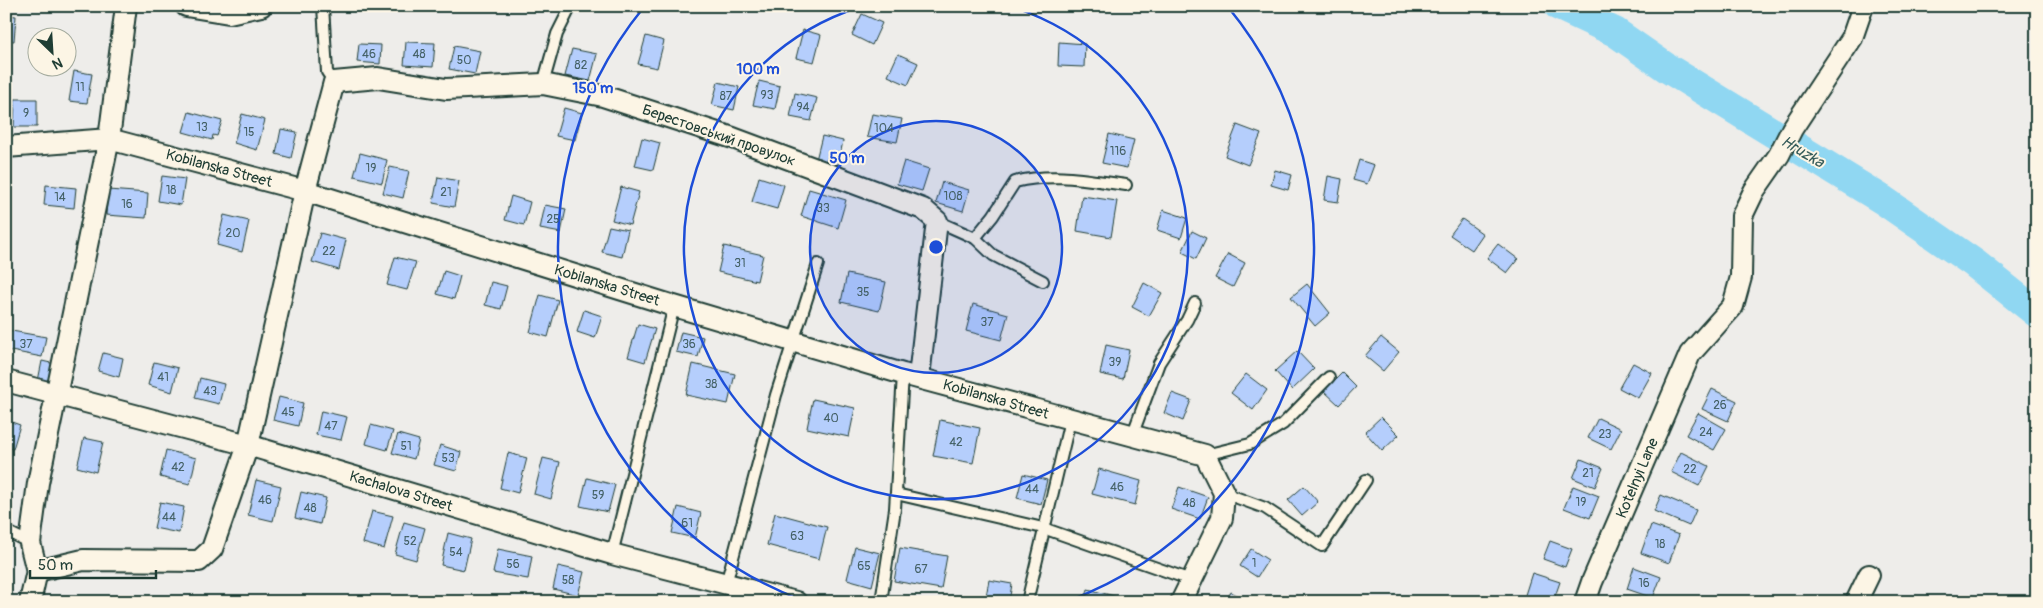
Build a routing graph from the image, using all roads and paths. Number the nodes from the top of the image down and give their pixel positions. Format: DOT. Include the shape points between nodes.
graph roads {
  1 [pos="126,6"];
  2 [pos="186,6"];
  3 [pos="261,6"];
  4 [pos="323,6"];
  5 [pos="571,6"];
  6 [pos="1863,6"];
  7 [pos="334,82"];
  8 [pos="543,84"];
  9 [pos="109,139"];
  10 [pos="6,148"];
  11 [pos="1126,185"];
  12 [pos="306,191"];
  13 [pos="938,221"];
  14 [pos="975,238"];
  15 [pos="818,264"];
  16 [pos="1043,281"];
  17 [pos="1194,303"];
  18 [pos="674,306"];
  19 [pos="793,340"];
  20 [pos="911,376"];
  21 [pos="1329,377"];
  22 [pos="6,381"];
  23 [pos="56,395"];
  24 [pos="1070,420"];
  25 [pos="1132,436"];
  26 [pos="248,445"];
  27 [pos="1205,455"];
  28 [pos="1366,480"];
  29 [pos="1224,493"];
  30 [pos="896,494"];
  31 [pos="1043,528"];
  32 [pos="6,531"];
  33 [pos="30,542"];
  34 [pos="612,554"];
  35 [pos="37,571"];
  36 [pos="1869,574"];
  37 [pos="1191,580"];
  38 [pos="726,584"];
  39 [pos="30,602"];
  40 [pos="796,602"];
  41 [pos="881,602"];
  42 [pos="1027,602"];
  43 [pos="1181,602"];
  44 [pos="1585,602"];
  45 [pos="1856,602"];
  1 -- 9 [label="street"];
  2 -- 3 [label="street" via="229,13"];
  4 -- 7 [label="lane" via="327,72"];
  5 -- 8 [label="lane" via="557,34"];
  6 -- 44 [label="street, Kotelnyi Lane" via="1852,38 1754,191 1742,216 1741,277 1733,306 1690,354"];
  7 -- 8 [label="street, Берестовський провулок" via="378,78 446,89"];
  7 -- 12 [label="street"];
  8 -- 13 [label="street, Берестовський провулок" via="603,96 733,138 923,209"];
  9 -- 10 [label="street, Kobilanska Street"];
  9 -- 12 [label="street, Kobilanska Street"];
  9 -- 23 [label="street"];
  11 -- 14 [label="lane" via="1036,177 1015,182"];
  12 -- 18 [label="street, Kobilanska Street"];
  12 -- 26 [label="street"];
  13 -- 14 [label="lane"];
  13 -- 20 [label="street"];
  14 -- 16 [label="lane" via="993,255"];
  15 -- 19 [label="lane"];
  17 -- 25 [label="lane" via="1159,363"];
  18 -- 19 [label="street, Kobilanska Street"];
  18 -- 34 [label="lane"];
  19 -- 20 [label="street, Kobilanska Street"];
  19 -- 38 [label="lane"];
  20 -- 24 [label="street, Kobilanska Street"];
  20 -- 30 [label="lane"];
  21 -- 27 [label="lane" via="1283,424 1250,444"];
  22 -- 23 [label="street, Kachalova Street"];
  23 -- 26 [label="street, Kachalova Street"];
  23 -- 33 [label="street"];
  24 -- 25 [label="street, Kobilanska Street"];
  24 -- 31 [label="lane"];
  25 -- 27 [label="street, Kobilanska Street"];
  26 -- 34 [label="street, Kachalova Street"];
  26 -- 35 [label="street" via="212,549 199,561 83,560"];
  27 -- 29 [label="street"];
  28 -- 29 [label="lane" via="1322,546 1265,508"];
  29 -- 37 [label="street" via="1222,518"];
  30 -- 31 [label="lane"];
  30 -- 41 [label="lane"];
  31 -- 37 [label="lane"];
  31 -- 42 [label="lane"];
  32 -- 33 [label="lane"];
  33 -- 35 [label="street"];
  34 -- 38 [label="street, Kachalova Street"];
  35 -- 39 [label="street"];
  36 -- 45 [label="street"];
  37 -- 43 [label="street"];
  38 -- 40 [label="street, Kachalova Street"];
}
